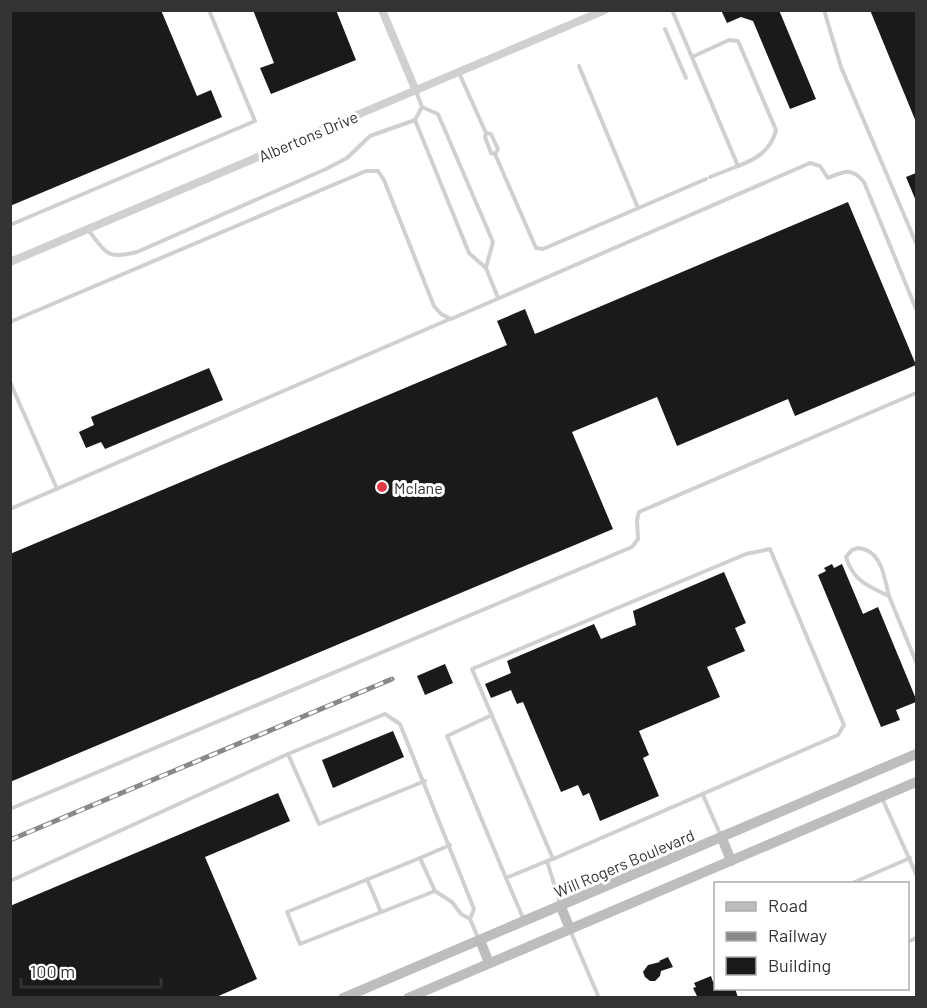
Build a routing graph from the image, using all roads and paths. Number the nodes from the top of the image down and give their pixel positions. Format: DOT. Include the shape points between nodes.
graph roads {
  1 [pos="209,10"];
  2 [pos="382,10"];
  3 [pos="605,10"];
  4 [pos="672,10"];
  5 [pos="824,10"];
  6 [pos="665,29"];
  7 [pos="692,57"];
  8 [pos="579,66"];
  9 [pos="459,72"];
  10 [pos="686,78"];
  11 [pos="416,91"];
  12 [pos="422,107"];
  13 [pos="415,120"];
  14 [pos="738,166"];
  15 [pos="638,208"];
  16 [pos="10,225"];
  17 [pos="87,230"];
  18 [pos="916,243"];
  19 [pos="10,262"];
  20 [pos="486,268"];
  21 [pos="498,298"];
  22 [pos="916,309"];
  23 [pos="451,319"];
  24 [pos="10,322"];
  25 [pos="10,382"];
  26 [pos="916,393"];
  27 [pos="57,489"];
  28 [pos="10,509"];
  29 [pos="889,596"];
  30 [pos="916,662"];
  31 [pos="492,715"];
  32 [pos="288,754"];
  33 [pos="916,754"];
  34 [pos="425,782"];
  35 [pos="916,782"];
  36 [pos="703,795"];
  37 [pos="882,797"];
  38 [pos="10,809"];
  39 [pos="722,838"];
  40 [pos="450,845"];
  41 [pos="420,858"];
  42 [pos="910,858"];
  43 [pos="553,859"];
  44 [pos="547,861"];
  45 [pos="731,861"];
  46 [pos="916,874"];
  47 [pos="506,878"];
  48 [pos="367,879"];
  49 [pos="10,881"];
  50 [pos="855,882"];
  51 [pos="435,891"];
  52 [pos="561,907"];
  53 [pos="381,912"];
  54 [pos="470,919"];
  55 [pos="524,922"];
  56 [pos="570,929"];
  57 [pos="480,940"];
  58 [pos="489,963"];
  59 [pos="369,986"];
  60 [pos="343,998"];
  61 [pos="374,998"];
  62 [pos="408,998"];
  63 [pos="599,998"];
  1 -- 16 [label="lane" via="255,121"];
  2 -- 11 [label="street"];
  3 -- 9 [label="street, Albertons Drive"];
  4 -- 7 [label="lane"];
  5 -- 18 [label="lane" via="841,68"];
  6 -- 10 [label="lane"];
  7 -- 14 [label="lane"];
  7 -- 14 [label="lane" via="729,40 738,41 776,130 766,151"];
  8 -- 15 [label="lane"];
  9 -- 11 [label="street, Albertons Drive"];
  9 -- 15 [label="lane" via="491,153 495,154 536,248 543,249"];
  11 -- 12 [label="lane"];
  11 -- 17 [label="street, Albertons Drive"];
  12 -- 13 [label="lane"];
  12 -- 20 [label="lane" via="438,114 494,242"];
  13 -- 17 [label="lane" via="370,136 326,170 137,252 118,257 106,252"];
  13 -- 20 [label="lane" via="469,254"];
  14 -- 15 [label="lane"];
  17 -- 19 [label="street, Albertons Drive"];
  20 -- 21 [label="lane"];
  21 -- 22 [label="lane" via="810,163 820,166 828,178 846,171 864,182"];
  21 -- 23 [label="lane"];
  23 -- 24 [label="lane" via="434,306 384,180 378,171 366,171"];
  23 -- 27 [label="lane"];
  25 -- 27 [label="lane"];
  26 -- 38 [label="lane" via="639,512 638,539 632,547"];
  27 -- 28 [label="lane"];
  29 -- 29 [label="lane" via="883,570 872,552 852,550 846,557 850,570"];
  29 -- 30 [label="lane"];
  31 -- 36 [label="lane" via="472,669 746,554 770,549 844,725 838,735"];
  31 -- 43 [label="lane"];
  31 -- 47 [label="lane" via="447,736"];
  32 -- 34 [label="lane" via="385,714 400,724"];
  32 -- 34 [label="lane" via="319,824"];
  32 -- 49 [label="lane"];
  33 -- 39 [label="main road, Will Rogers Boulevard"];
  34 -- 40 [label="lane"];
  35 -- 37 [label="main road"];
  36 -- 39 [label="lane"];
  36 -- 43 [label="lane"];
  37 -- 42 [label="lane"];
  37 -- 45 [label="main road"];
  39 -- 45 [label="main road"];
  39 -- 52 [label="main road, Will Rogers Boulevard"];
  40 -- 41 [label="lane"];
  40 -- 54 [label="lane" via="474,909"];
  41 -- 48 [label="lane"];
  41 -- 51 [label="lane"];
  42 -- 46 [label="lane"];
  42 -- 50 [label="lane"];
  43 -- 44 [label="lane"];
  44 -- 47 [label="lane"];
  44 -- 52 [label="lane"];
  45 -- 56 [label="main road"];
  47 -- 55 [label="lane"];
  48 -- 53 [label="lane"];
  48 -- 53 [label="lane" via="287,912 300,944"];
  51 -- 53 [label="lane"];
  51 -- 54 [label="lane"];
  52 -- 55 [label="main road, Will Rogers Boulevard"];
  52 -- 56 [label="main road"];
  54 -- 57 [label="lane"];
  55 -- 57 [label="main road, Will Rogers Boulevard"];
  56 -- 58 [label="main road"];
  56 -- 63 [label="lane"];
  57 -- 58 [label="main road"];
  57 -- 59 [label="main road, Will Rogers Boulevard"];
  58 -- 62 [label="main road"];
  59 -- 60 [label="main road, Will Rogers Boulevard"];
  59 -- 61 [label="main road"];
}
